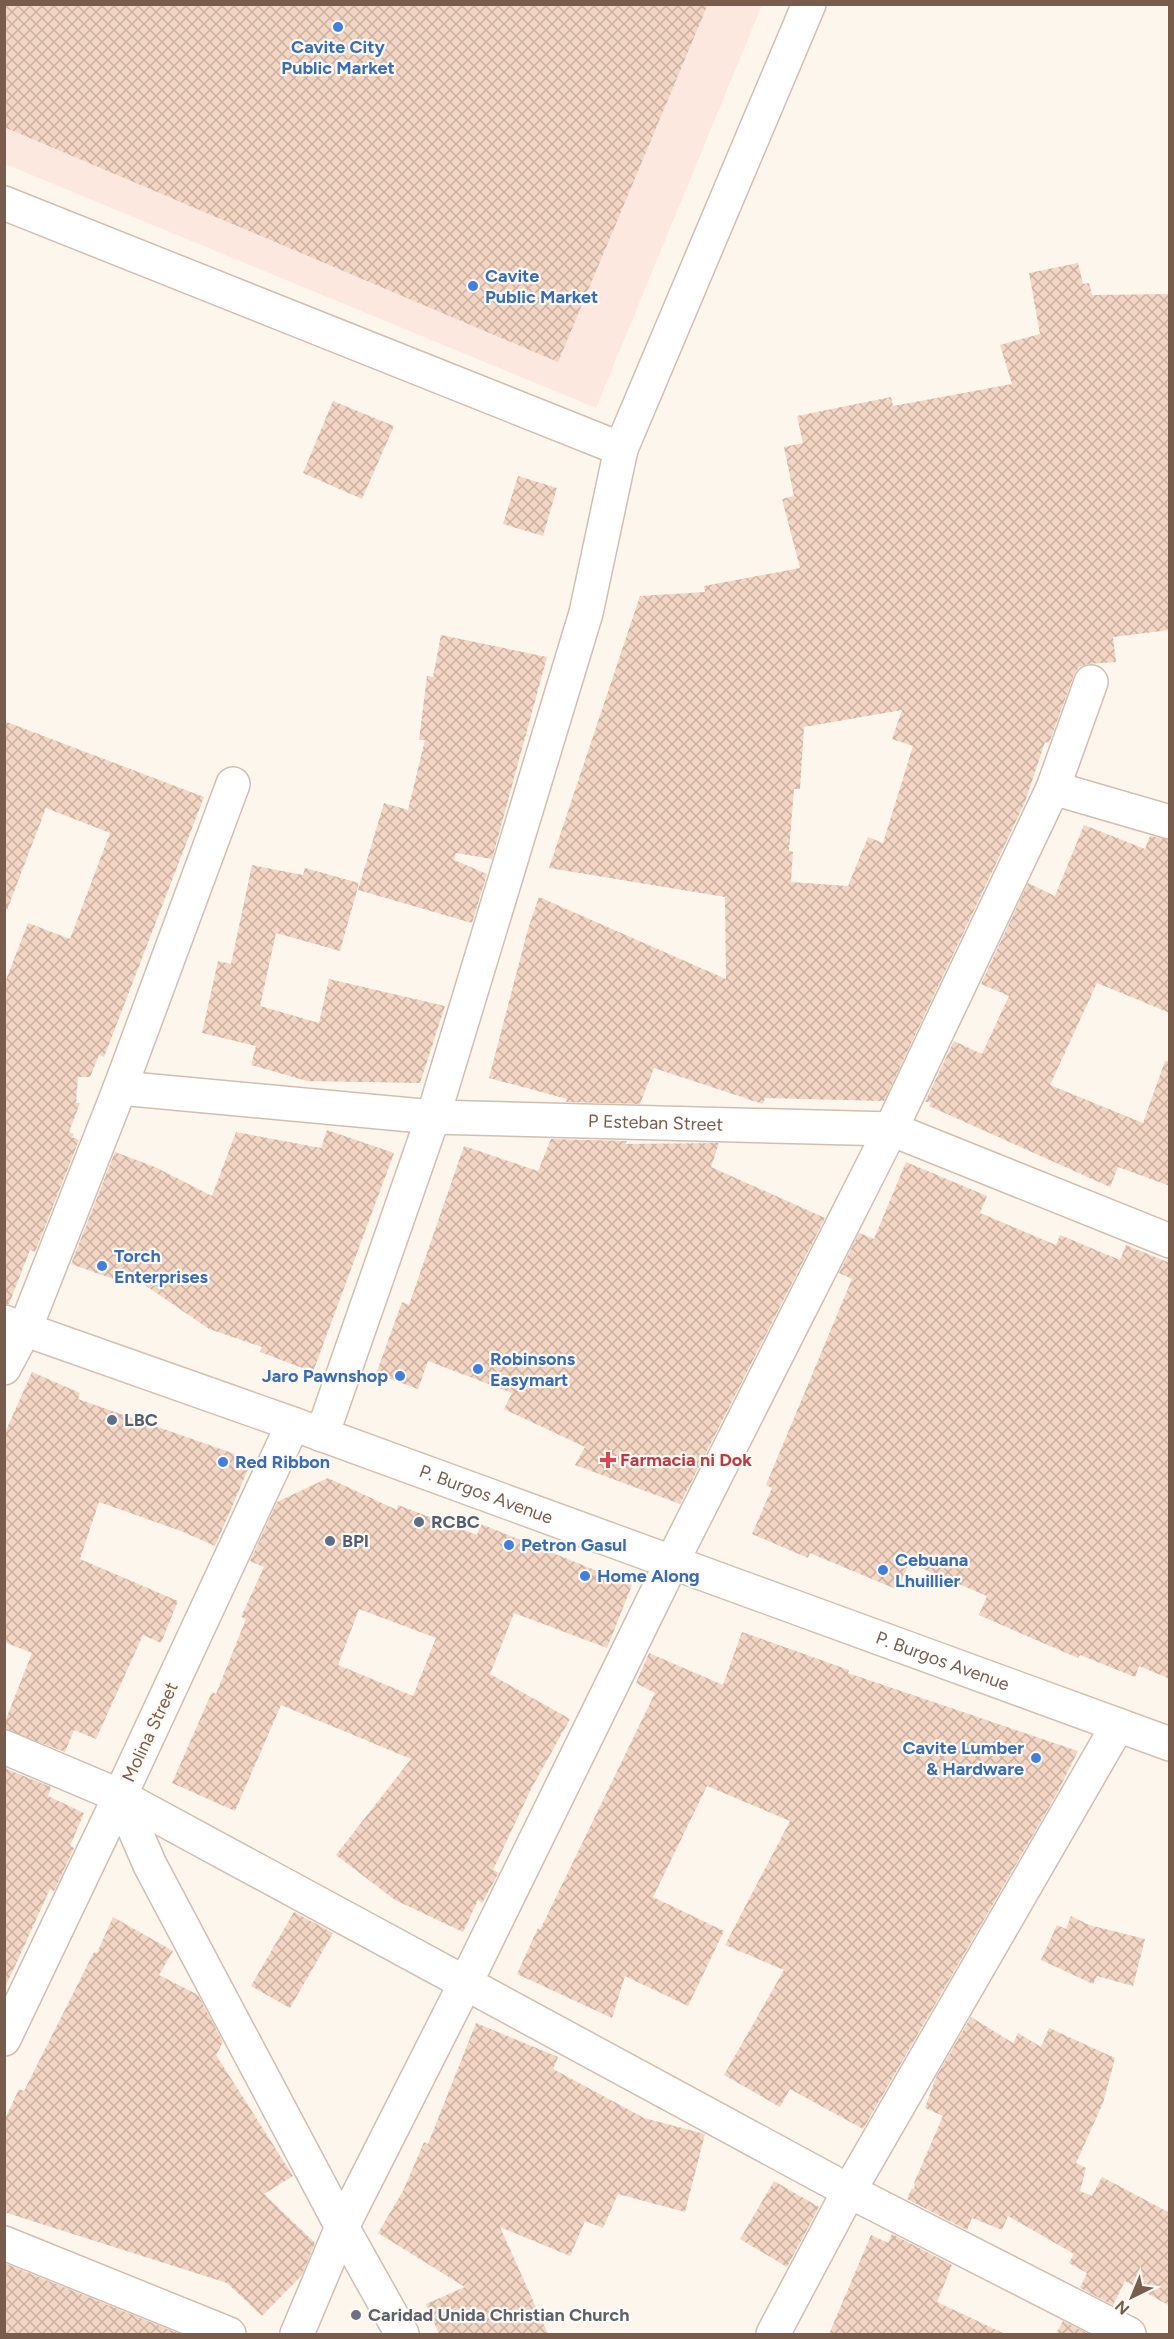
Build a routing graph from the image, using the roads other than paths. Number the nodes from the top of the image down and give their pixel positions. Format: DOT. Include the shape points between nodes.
graph roads {
  1 [pos="809,4"];
  2 [pos="4,202"];
  3 [pos="621,449"];
  4 [pos="1091,682"];
  5 [pos="233,784"];
  6 [pos="1053,788"];
  7 [pos="1169,822"];
  8 [pos="120,1088"];
  9 [pos="433,1116"];
  10 [pos="891,1129"];
  11 [pos="1170,1241"];
  12 [pos="15,1325"];
  13 [pos="4,1368"];
  14 [pos="307,1429"];
  15 [pos="672,1562"];
  16 [pos="1118,1725"];
  17 [pos="1170,1744"];
  18 [pos="4,1747"];
  19 [pos="120,1796"];
  20 [pos="465,1984"];
  21 [pos="4,2039"];
  22 [pos="849,2192"];
  23 [pos="342,2227"];
  24 [pos="4,2243"];
  25 [pos="229,2334"];
  26 [pos="297,2334"];
  27 [pos="402,2334"];
  28 [pos="773,2334"];
  29 [pos="1130,2334"];
  1 -- 3 [label="street, Molina Street"];
  2 -- 3 [label="street"];
  3 -- 9 [label="street, Molina Street" via="585,613"];
  4 -- 6 [label="street"];
  5 -- 8 [label="street"];
  6 -- 7 [label="street"];
  6 -- 10 [label="street"];
  8 -- 9 [label="street, P Esteban Street"];
  8 -- 12 [label="street"];
  9 -- 10 [label="street, P Esteban Street"];
  9 -- 14 [label="street, Molina Street"];
  10 -- 11 [label="street, P Esteban Street"];
  10 -- 15 [label="street"];
  12 -- 13 [label="street"];
  12 -- 14 [label="street, P. Burgos Avenue"];
  14 -- 15 [label="street, P. Burgos Avenue"];
  14 -- 19 [label="street, Molina Street"];
  15 -- 16 [label="street, P. Burgos Avenue"];
  15 -- 20 [label="street"];
  16 -- 17 [label="street, P. Burgos Avenue"];
  16 -- 22 [label="street"];
  18 -- 19 [label="street"];
  19 -- 20 [label="street"];
  19 -- 21 [label="street, Molina Street"];
  19 -- 23 [label="street" via="150,1865"];
  20 -- 22 [label="street"];
  20 -- 23 [label="street"];
  22 -- 28 [label="street"];
  22 -- 29 [label="street"];
  23 -- 26 [label="street"];
  23 -- 27 [label="street"];
  24 -- 25 [label="street"];
}
